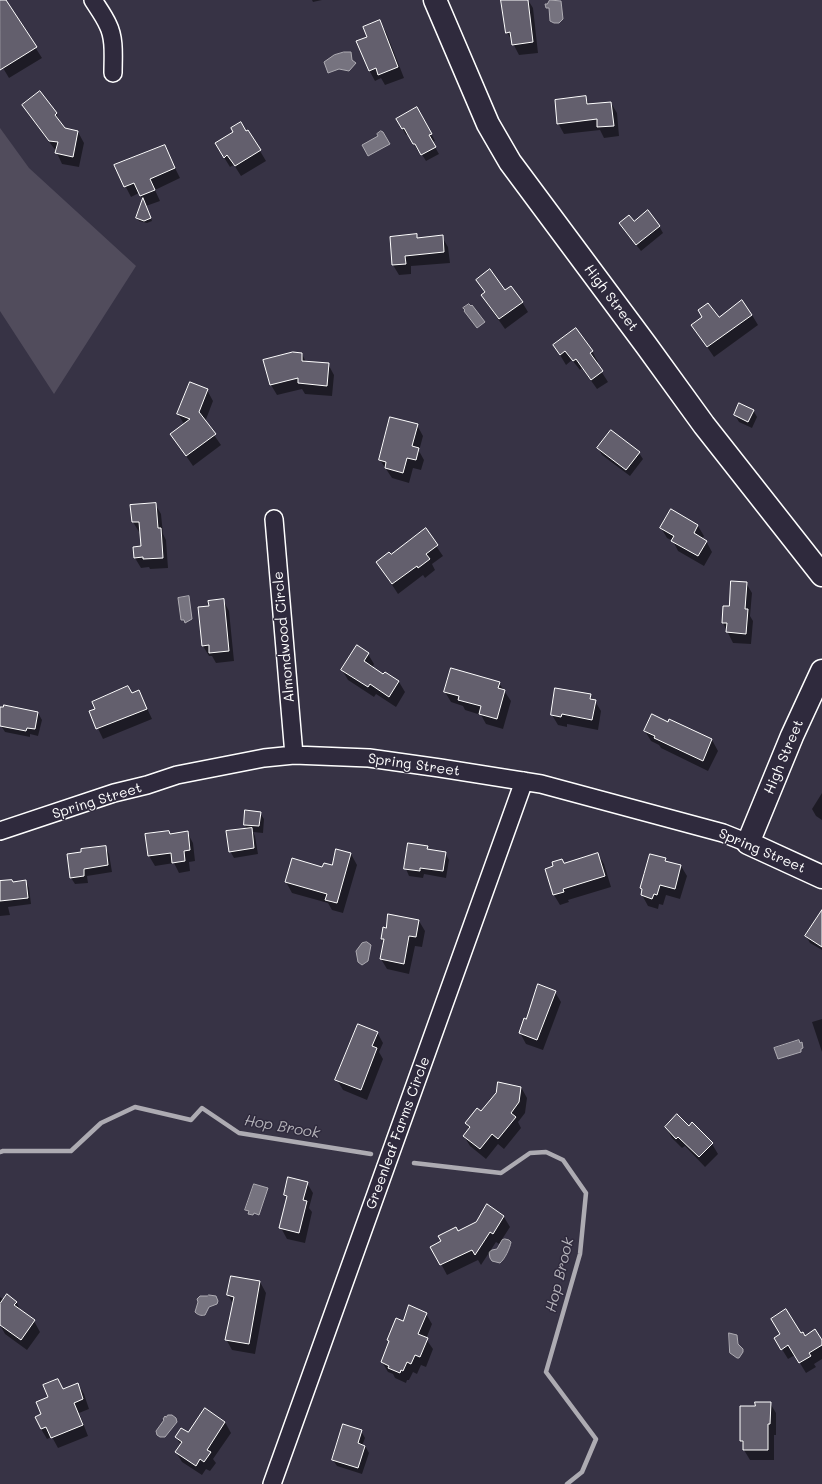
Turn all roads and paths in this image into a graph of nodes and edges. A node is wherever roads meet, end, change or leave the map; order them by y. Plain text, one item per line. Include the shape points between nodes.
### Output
1 (93, 0) edge
2 (435, 0) edge
3 (113, 73) dead end
4 (274, 519) dead end
5 (822, 575) edge
6 (822, 671) edge
7 (294, 755) junction
8 (524, 781) junction
9 (0, 831) edge
10 (748, 842) junction
11 (822, 877) edge
12 (272, 1484) edge

1 - 3 street via 111,33
2 - 5 street, High Street via 488,124 510,162 704,425
4 - 7 street, Almondwood Circle
6 - 10 street, High Street
7 - 8 street, Spring Street via 369,758
7 - 9 street, Spring Street via 264,758 177,775
8 - 10 street, Spring Street via 683,822
8 - 12 street, Greenleaf Farms Circle
10 - 11 street, Spring Street

